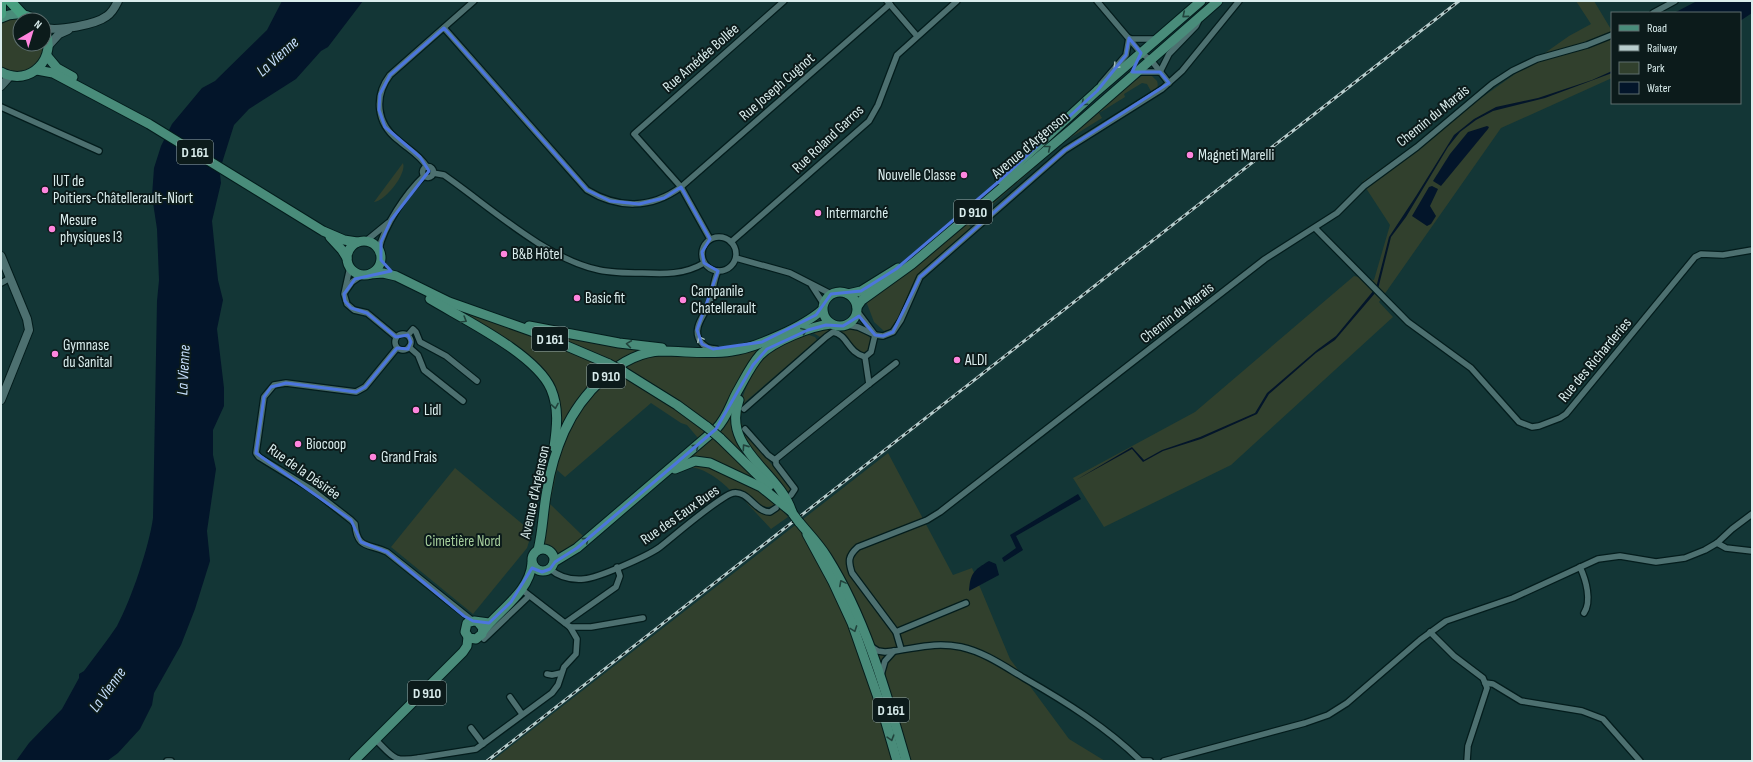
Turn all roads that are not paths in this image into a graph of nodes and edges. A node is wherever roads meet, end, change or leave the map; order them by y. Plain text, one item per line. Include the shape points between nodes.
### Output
1 (1, 1) edge
2 (10, 1) edge
3 (118, 1) edge
4 (474, 1) edge
5 (784, 1) edge
6 (957, 1) edge
7 (1097, 1) edge
8 (1201, 1) edge
9 (1218, 1) edge
10 (1239, 1) edge
11 (1675, 1) edge
12 (888, 3) edge
13 (20, 12) edge
14 (1655, 12) edge
15 (1, 14) edge
16 (12, 15) edge
17 (1, 18) edge
18 (1199, 18) junction
19 (80, 25) junction
20 (444, 28) junction
21 (52, 29) edge
22 (1611, 35) edge
23 (917, 36) junction
24 (1159, 37) junction
25 (1129, 38) junction
26 (52, 42) edge
27 (48, 52) edge
28 (1141, 53) junction
29 (47, 56) junction
30 (1151, 60) junction
31 (37, 70) junction
32 (1, 72) edge
33 (1138, 72) junction
34 (1160, 72) junction
35 (10, 76) junction
36 (1129, 80) junction
37 (1169, 83) junction
38 (1, 86) edge
39 (1097, 91) junction
40 (1, 107) edge
41 (119, 107) junction
42 (99, 151) dead end
43 (427, 167) junction
44 (433, 173) junction
45 (424, 176) junction
46 (681, 187) junction
47 (391, 220) junction
48 (1315, 228) junction
49 (323, 231) junction
50 (710, 239) junction
51 (361, 242) junction
52 (731, 242) junction
53 (379, 249) junction
54 (1752, 250) edge
55 (1, 256) edge
56 (736, 258) junction
57 (381, 260) junction
58 (348, 262) junction
59 (704, 263) junction
60 (718, 272) junction
61 (366, 274) junction
62 (396, 276) junction
63 (10, 278) junction
64 (1, 283) edge
65 (811, 285) junction
66 (421, 290) junction
67 (344, 294) junction
68 (831, 294) junction
69 (848, 294) junction
70 (823, 307) junction
71 (857, 309) junction
72 (489, 317) junction
73 (831, 324) junction
74 (847, 325) junction
75 (408, 335) junction
76 (876, 335) junction
77 (396, 337) junction
78 (762, 342) junction
79 (409, 347) junction
80 (397, 348) junction
81 (710, 353) junction
82 (865, 358) junction
83 (896, 363) dead end
84 (477, 381) dead end
85 (744, 381) junction
86 (869, 384) junction
87 (1, 400) edge
88 (462, 401) dead end
89 (744, 409) dead end
90 (745, 429) dead end
91 (775, 460) junction
92 (551, 470) junction
93 (656, 481) junction
94 (791, 495) dead end
95 (776, 508) dead end
96 (792, 513) junction
97 (1752, 514) edge
98 (806, 530) junction
99 (1717, 543) junction
100 (538, 550) junction
101 (1752, 551) edge
102 (532, 563) junction
103 (617, 567) junction
104 (1580, 567) junction
105 (549, 568) junction
106 (522, 587) junction
107 (529, 596) junction
108 (966, 603) dead end
109 (1584, 613) dead end
110 (643, 618) dead end
111 (472, 623) junction
112 (489, 623) junction
113 (567, 625) junction
114 (896, 632) junction
115 (1430, 632) junction
116 (477, 636) junction
117 (868, 645) junction
118 (901, 649) junction
119 (894, 651) junction
120 (561, 673) junction
121 (547, 674) dead end
122 (880, 680) junction
123 (1485, 683) junction
124 (510, 697) dead end
125 (522, 714) junction
126 (471, 728) dead end
127 (376, 742) junction
128 (483, 744) junction
129 (421, 759) edge
130 (166, 761) edge
131 (172, 761) edge
132 (354, 761) edge
133 (360, 761) edge
134 (897, 761) edge
135 (906, 761) edge
136 (1141, 761) edge
137 (1150, 761) edge
138 (1164, 761) edge
139 (1467, 761) edge
140 (1640, 761) edge

1 - 15 highway
2 - 13 highway
3 - 19 street via 113,11 105,18
4 - 20 street
5 - 46 street, Rue Amédée Bollée via 634,134
6 - 23 street, Rue Roland Garros
7 - 25 street
8 -> 24 main road, Avenue d'Argenson / D 910
9 - 18 main road, Avenue d'Argenson / D 910
10 - 37 street via 1182,71
11 - 14 street
12 - 23 street
12 - 46 street, Rue Joseph Cugnot
16 - 17 main road
18 - 30 main road, Avenue d'Argenson / D 910
18 - 34 street via 1196,26 1169,54
19 - 21 street
19 - 26 street via 59,34
20 - 43 street via 390,75 382,87 379,102 379,110 389,133 420,157
20 - 46 street, Rue Joseph Cugnot via 587,190 610,201 639,204 664,198
22 - 48 street, Chemin du Marais via 1537,59 1492,84
23 - 52 street, Rue Roland Garros via 895,58 878,105 868,121
24 - 25 street
24 - 28 main road, Avenue d'Argenson / D 910
24 - 30 main road
25 - 28 street
25 -> 39 street via 1126,55 1104,79
27 - 29 main road
28 - 30 street
28 - 36 main road
28 - 39 main road, Avenue d'Argenson / D 910
29 - 31 main road
29 - 41 main road, D 161 via 57,68
30 - 33 main road, Avenue d'Argenson / D 910
30 - 34 street
31 - 35 main road via 24,76
31 - 41 main road, D 161 via 53,73
32 - 35 main road
33 - 34 street
33 - 36 main road, Avenue d'Argenson / D 910
34 - 37 street
35 - 38 street
71 -> 36 main road, Avenue d'Argenson / D 910 via 862,300 912,264
37 - 76 street via 1156,94 1060,154 920,276 897,327 889,335
39 -> 69 main road, Avenue d'Argenson / D 910 via 915,254 876,283
40 - 42 street
41 - 49 main road, D 161
43 - 44 street via 432,169
43 - 45 street via 422,170
44 - 45 street via 428,178
44 - 59 street via 444,175 544,247 582,265 609,271 659,274 680,272
45 - 47 street
46 - 50 street
47 - 51 street
47 - 53 street
48 - 54 street, Rue des Richarderies via 1399,314 1472,368 1515,418 1532,427 1566,414 1695,257 1701,254 1723,255
48 - 114 street, Chemin du Marais via 1265,259 940,512 927,520 858,547 848,562 852,573
49 - 51 main road, D 161 via 344,240
49 - 58 main road, D 161 via 336,243
50 - 52 street via 721,237
50 - 59 street via 702,252
51 - 53 main road via 374,244
51 - 58 main road via 350,249
52 - 56 street
53 - 57 main road
55 - 63 street
56 - 60 street via 731,266
56 - 65 street via 783,270
57 - 61 main road via 377,270
57 - 62 main road, D 161
58 - 61 main road via 354,271
58 - 67 street
59 - 60 street
78 -> 60 street via 713,349 706,347 700,340 697,334 698,327 709,304
61 - 62 main road, D 161 via 383,273
61 - 67 street via 352,282
62 - 66 main road, D 161
63 - 64 street
63 - 87 street via 27,320 28,330
65 - 68 street
65 - 70 street
66 - 72 main road, D 161
66 -> 92 main road via 426,296 520,355 535,366 546,380 556,410 557,428
67 - 77 street via 351,308 367,313
68 - 69 main road
68 - 70 main road
69 - 71 main road
70 - 73 main road via 826,321
70 - 78 main road, Avenue d'Argenson / D 910 via 811,319
71 - 74 main road via 852,321
71 - 76 street
81 -> 72 main road via 620,343
72 - 96 main road, D 161, bridge via 540,334 609,364 677,405 720,438 764,480
73 - 74 main road via 839,327
85 -> 73 main road, D 910 via 756,360 767,349 808,330
74 - 76 street
75 - 77 street
75 - 79 street via 411,340
75 - 84 street via 413,329 420,342 450,359
76 - 82 street via 871,352
77 - 80 street via 394,343
78 - 81 main road, Avenue d'Argenson / D 910 via 739,350
79 - 80 street via 404,350
79 - 88 street via 418,355 424,370
80 - 111 street, Rue de la Désirée via 365,386 356,392 286,383 271,387 264,397 256,453 351,520 361,542 387,552
81 - 92 main road, Avenue d'Argenson / D 910 via 654,352 632,360 609,374 593,387 577,406 563,434
82 - 86 street
82 - 89 street via 854,353 842,337 833,332
83 - 86 street
93 -> 85 main road, D 910 via 719,426
96 -> 85 main road via 788,501 737,434 736,410
86 - 91 street
90 - 91 street
91 - 94 street via 795,489
92 - 100 main road, Avenue d'Argenson / D 910
93 - 96 main road via 684,464 705,462 761,487
105 -> 93 main road, D 910 via 577,548
95 - 103 street, Rue des Eaux Bues via 770,512 764,511 742,494 733,493 658,548
96 - 98 main road, D 161, bridge
97 - 99 street
117 -> 98 main road, D 161 via 838,575 817,542
98 -> 134 main road, D 161 via 809,541 833,582 852,623
99 - 101 street via 1726,548
99 - 104 street via 1685,558 1665,562 1620,556 1598,559
100 - 102 main road via 532,556
100 - 105 main road via 550,551 554,556
102 - 105 main road via 537,570
102 - 106 main road, D 910
103 - 105 street, Rue des Eaux Bues via 583,579 560,576
103 - 113 street via 620,576 616,588
104 - 109 street via 1588,595
104 - 115 street via 1513,598 1459,616
105 - 106 main road, D 910
106 - 107 street
106 - 112 main road, D 910 via 506,609
107 - 113 street
107 - 116 street
108 - 114 street
110 - 113 street via 591,627
111 - 112 main road
111 - 116 main road via 482,625
111 - 116 main road via 465,632
112 - 116 main road, D 910
113 - 120 street via 577,639 578,646 576,654
114 - 118 street, Chemin du Marais
115 - 123 street via 1454,656 1483,678
115 - 138 street via 1347,703 1328,715 1305,724
116 - 127 main road, D 910
117 - 119 street via 880,652
117 - 122 main road, D 161
118 - 119 street
118 - 136 street via 933,644 962,647 992,659 1103,727
119 - 122 street via 885,661
120 - 121 street
120 - 125 street via 554,690
122 - 135 main road, D 161
123 - 139 street via 1487,688 1468,746
123 - 140 street via 1493,684 1521,701 1582,711 1597,716
124 - 125 street
125 - 128 street
126 - 128 street
127 - 129 street via 396,759
127 - 132 main road, D 910
127 - 133 main road, D 910
128 - 129 street via 473,750
130 - 131 street
136 - 137 street

